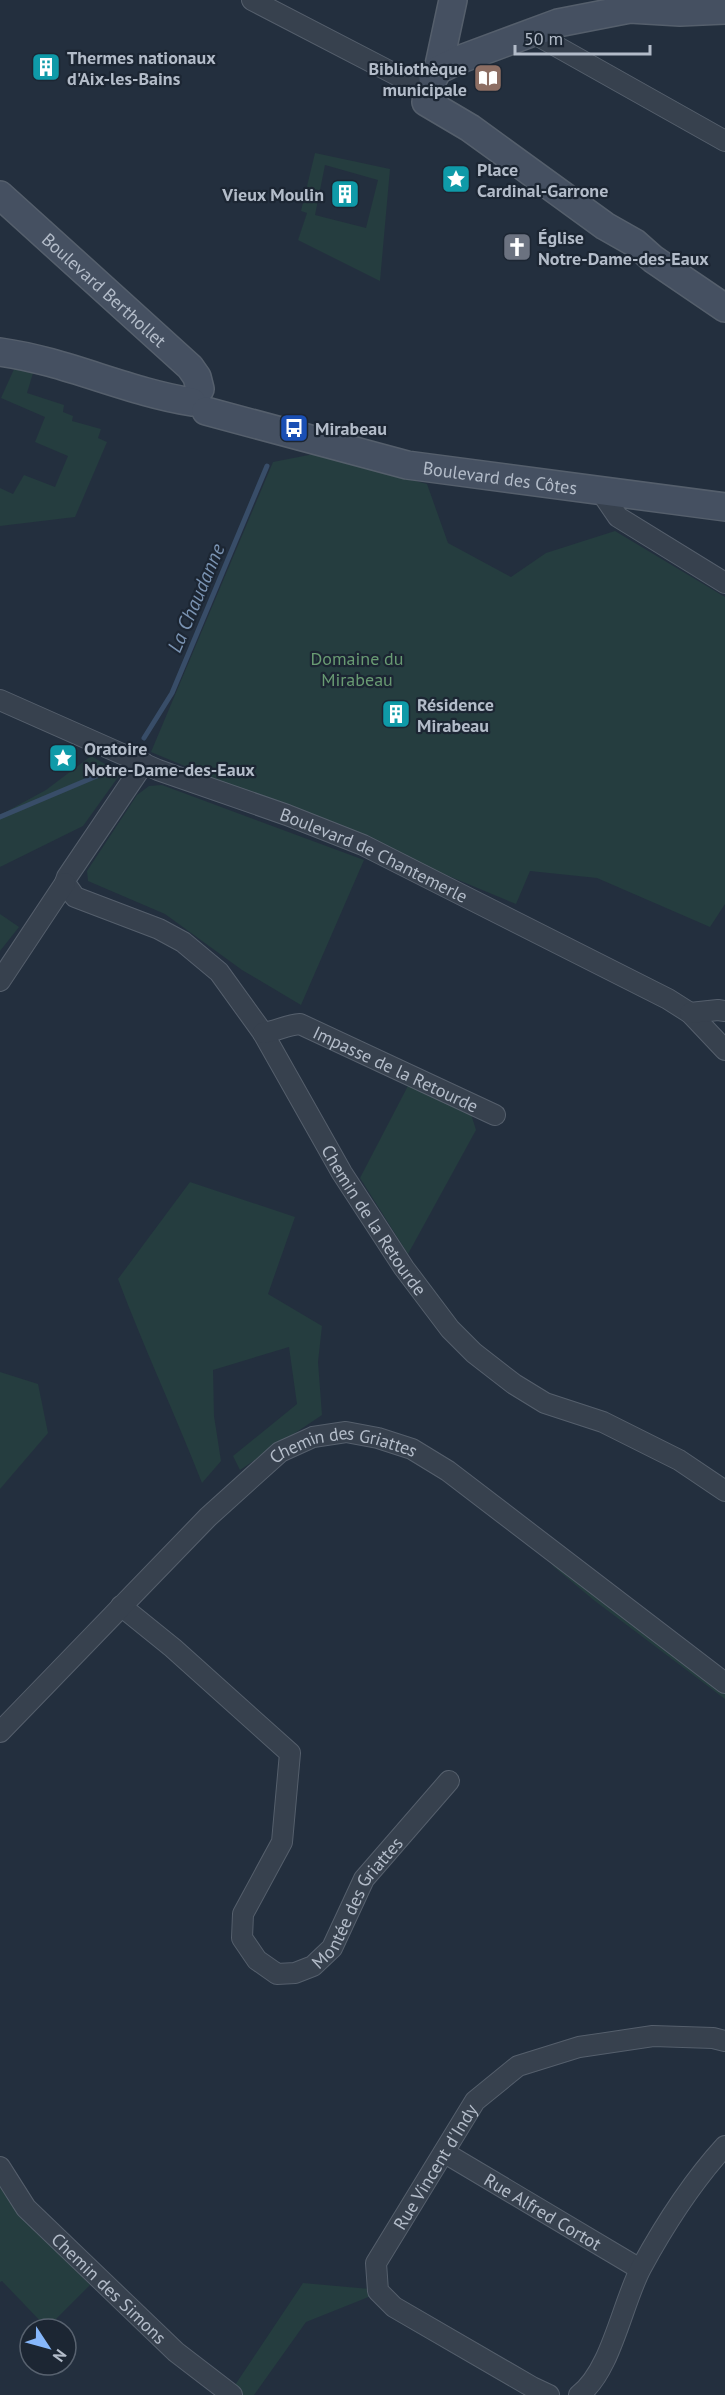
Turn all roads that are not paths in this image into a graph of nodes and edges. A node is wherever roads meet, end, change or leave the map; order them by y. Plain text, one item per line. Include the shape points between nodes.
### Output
1 (252, 0) edge
2 (453, 0) edge
3 (725, 10) edge
4 (531, 32) junction
5 (432, 89) junction
6 (725, 141) edge
7 (0, 195) edge
8 (725, 308) edge
9 (0, 352) edge
10 (203, 400) junction
11 (602, 492) junction
12 (725, 507) edge
13 (725, 583) edge
14 (0, 700) edge
15 (144, 764) junction
16 (75, 888) junction
17 (0, 981) edge
18 (725, 1011) edge
19 (690, 1013) junction
20 (271, 1036) junction
21 (725, 1050) edge
22 (495, 1115) dead end
23 (725, 1491) edge
24 (121, 1606) junction
25 (725, 1683) edge
26 (0, 1732) edge
27 (449, 1781) dead end
28 (725, 2041) edge
29 (725, 2146) edge
30 (445, 2153) junction
31 (0, 2167) edge
32 (640, 2270) junction
33 (232, 2395) edge
34 (549, 2395) edge
35 (579, 2395) edge

1 - 5 street
2 - 5 main road
3 - 4 main road via 630,9
4 - 5 main road via 461,58
4 - 6 street
5 - 8 main road via 470,128
7 - 10 main road, Boulevard Berthollet via 190,368 197,376
9 - 10 main road, Boulevard des Côtes via 46,361 169,398
10 - 11 main road, Boulevard des Côtes via 277,429 407,465
11 - 12 main road, Boulevard des Côtes
11 - 13 street via 618,517
14 - 15 street, Boulevard de Chantemerle
15 - 16 street
15 - 19 street, Boulevard de Chantemerle via 363,846
16 - 17 street
16 - 20 street, Chemin de la Retourde via 183,942 219,972
18 - 19 street
19 - 21 street, Boulevard de Chantemerle
20 - 22 street, Impasse de la Retourde via 288,1025 300,1024
20 - 23 street, Chemin de la Retourde via 342,1173 404,1268 450,1329 513,1384 545,1403 603,1422 679,1460
24 - 25 street, Chemin des Griattes via 208,1516 279,1452 313,1437 346,1432 412,1449 448,1471
24 - 26 street, Chemin des Griattes
24 - 27 street, Montée des Griattes via 290,1753 282,1842 243,1914 242,1938 257,1960 277,1974 313,1966 332,1948 364,1879
28 - 30 street, Rue Vincent d'Indy via 653,2036 579,2047 518,2066 475,2101
29 - 32 street via 677,2206
30 - 32 street, Rue Alfred Cortot
30 - 34 street, Rue Vincent d'Indy via 376,2263 378,2291 394,2307
31 - 33 street, Chemin des Simons via 26,2208 176,2352
32 - 35 street via 602,2365

